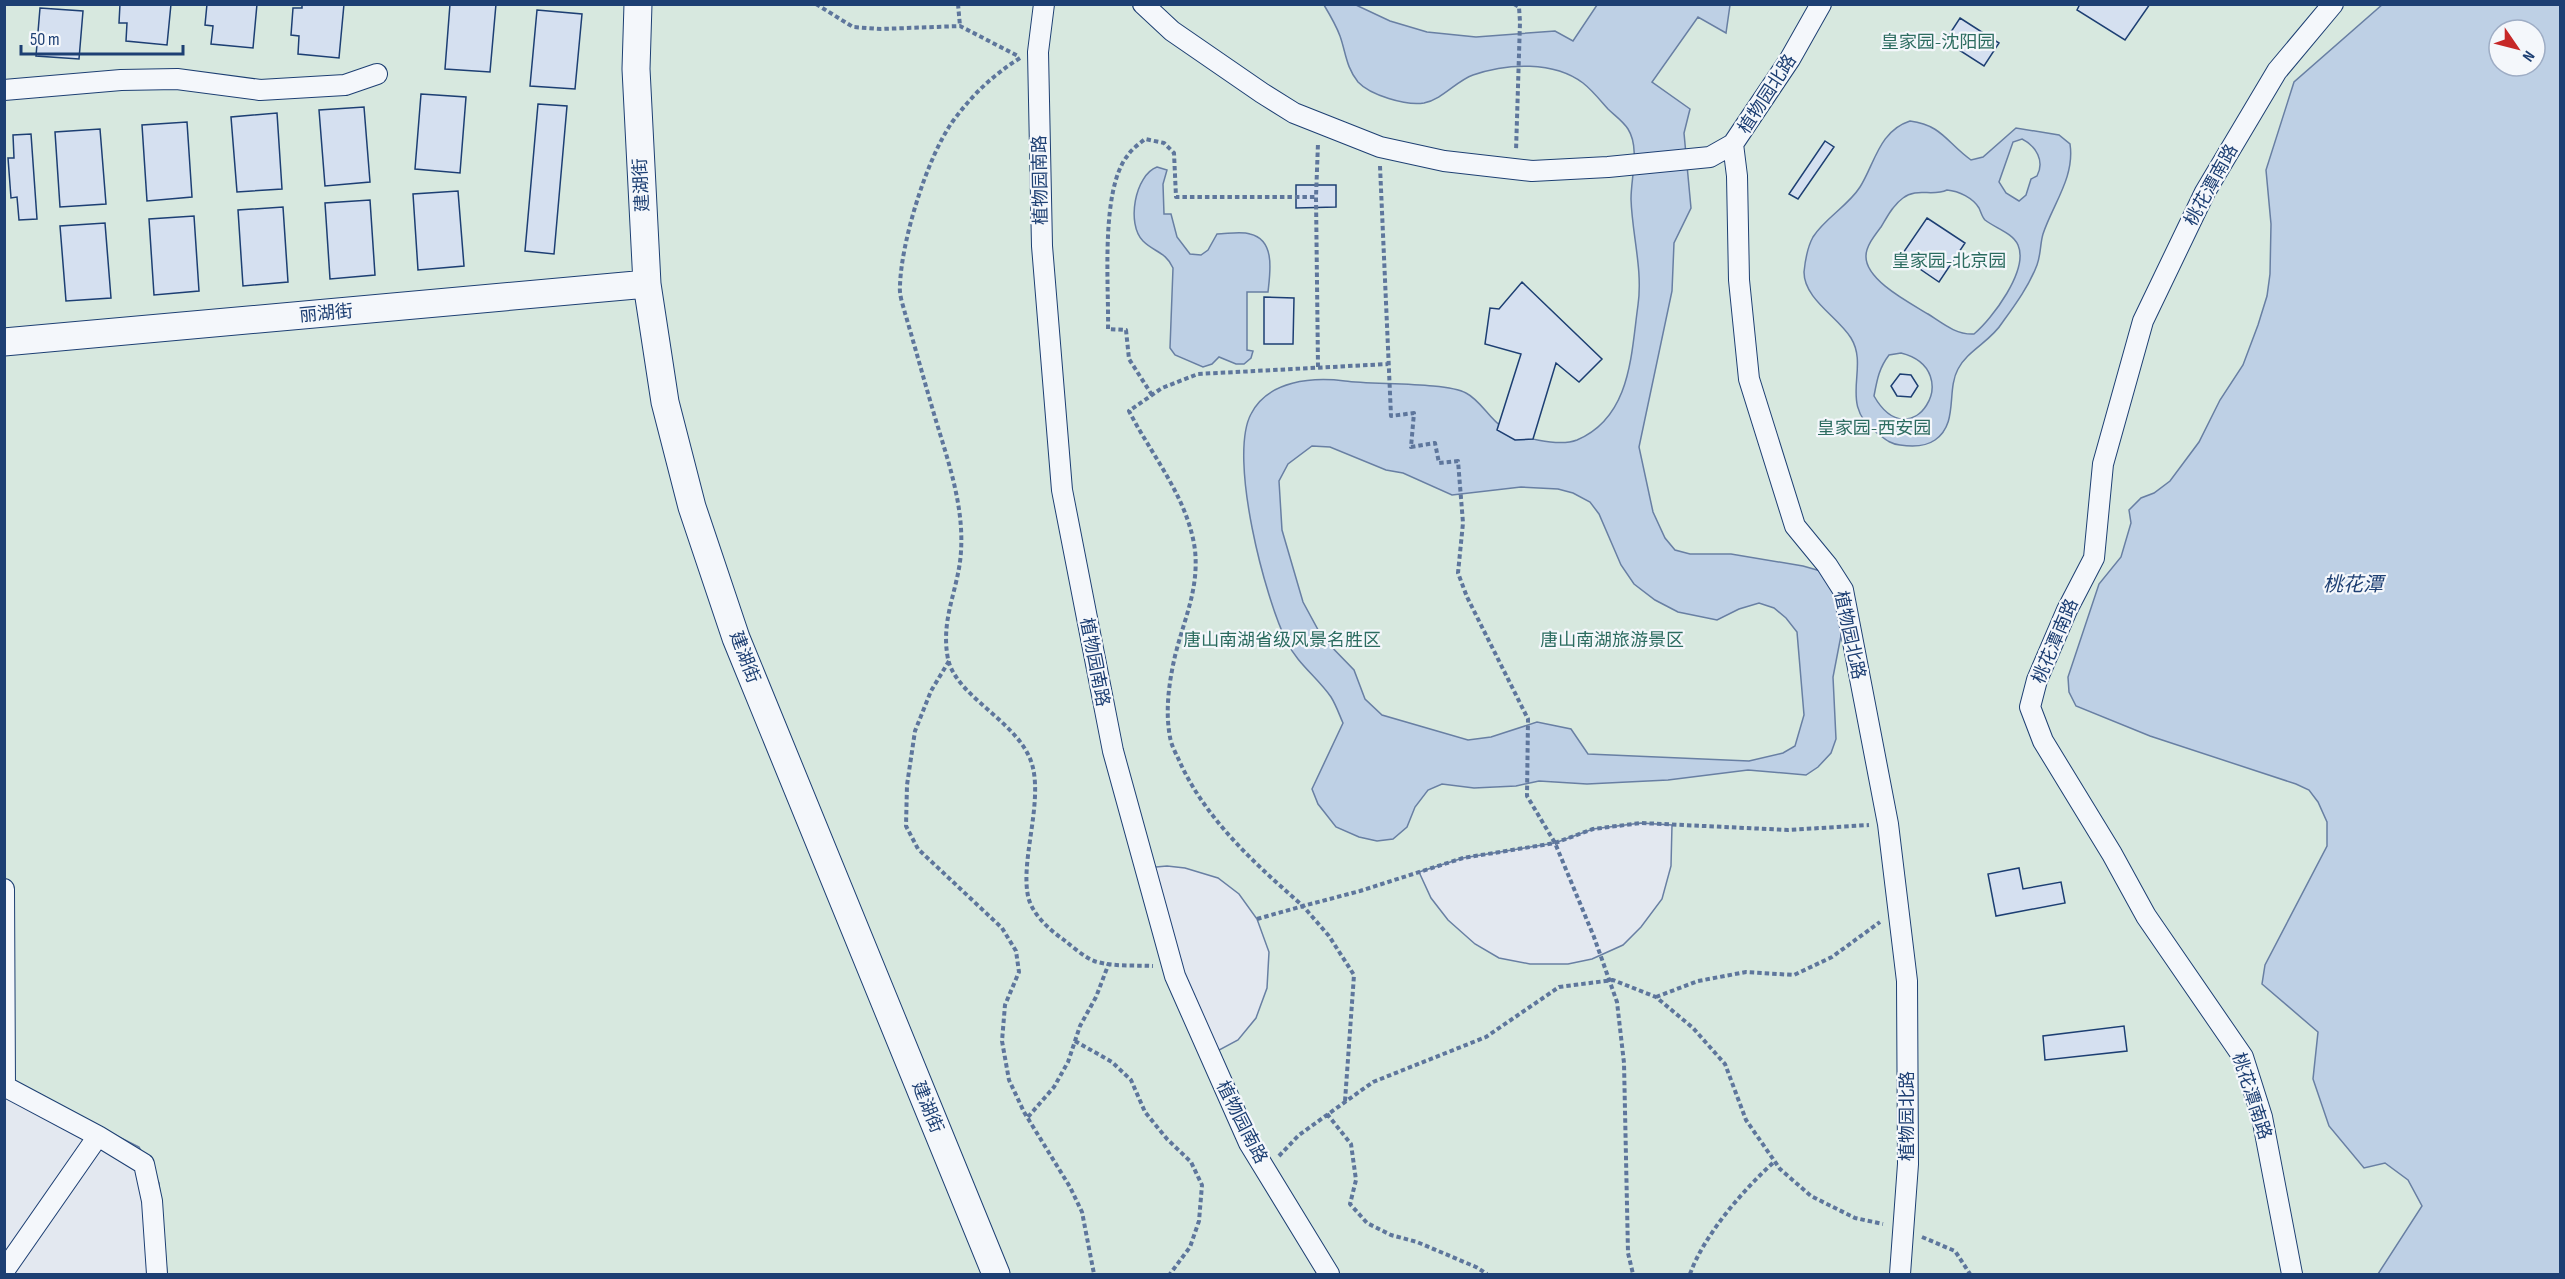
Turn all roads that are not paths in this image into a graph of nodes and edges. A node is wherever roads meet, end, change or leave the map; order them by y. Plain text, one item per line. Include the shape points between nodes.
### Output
1 (638, 4) edge
2 (1044, 4) edge
3 (1143, 4) edge
4 (1821, 4) edge
5 (2333, 4) edge
6 (377, 74) dead end
7 (4, 90) edge
8 (1733, 144) junction
9 (646, 284) junction
10 (4, 342) edge
11 (4, 889) edge
12 (5, 1086) edge
13 (98, 1136) junction
14 (4, 1271) edge
15 (157, 1275) edge
16 (996, 1275) edge
17 (1329, 1275) edge
18 (1900, 1275) edge
19 (2292, 1275) edge

1 - 9 street, 建湖街 via 636,69
2 - 17 street, 植物园南路 via 1030,55 1062,490 1113,751 1172,967 1249,1143
3 - 8 street via 1215,63 1294,113 1380,147 1444,161 1515,170 1608,167 1710,157
4 - 8 street, 植物园北路 via 1790,59
5 - 19 street, 桃花潭南路 via 2272,79 2205,192 2143,321 2103,464 2094,558 2062,620 2030,707 2043,741 2146,916 2243,1057 2262,1116
6 - 7 street via 345,85 260,90 177,79
8 - 18 street, 植物园北路 via 1739,280 1749,379 1795,526 1843,590 1888,824 1907,981 1908,1164
9 - 10 street, 丽湖街
9 - 16 street, 建湖街 via 665,402 693,507 736,638
11 - 12 street
12 - 13 street
13 - 14 street
13 - 15 street via 144,1164 152,1201

